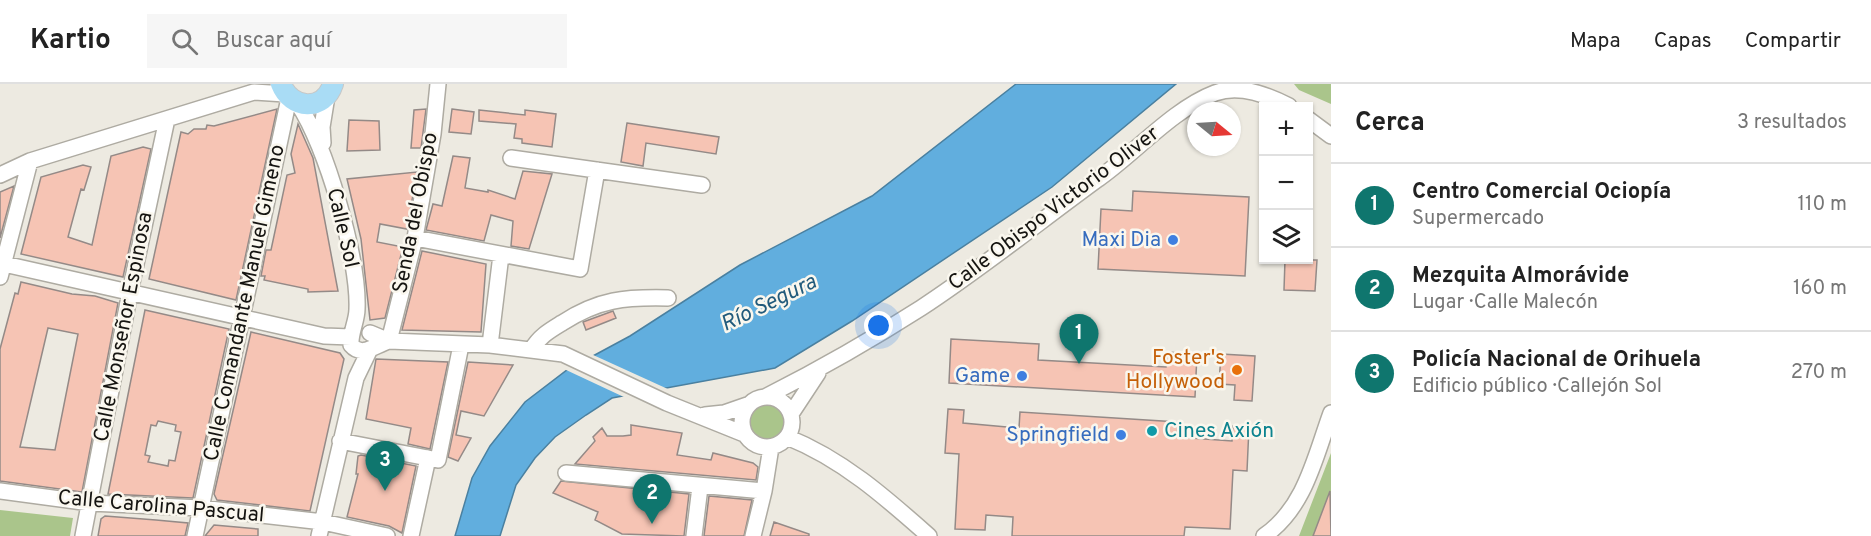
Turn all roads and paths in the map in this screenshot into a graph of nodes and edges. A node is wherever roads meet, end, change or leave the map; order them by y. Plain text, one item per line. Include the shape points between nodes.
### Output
1 (438, 84) edge
2 (259, 88) edge
3 (330, 90) edge
4 (288, 95) edge
5 (1282, 102) edge
6 (167, 119) junction
7 (1313, 123) edge
8 (1331, 136) edge
9 (323, 149) junction
10 (511, 158) dead end
11 (30, 161) junction
12 (597, 170) junction
13 (0, 175) edge
14 (702, 185) dead end
15 (415, 238) junction
16 (501, 255) junction
17 (1, 268) edge
18 (130, 292) junction
19 (668, 298) dead end
20 (241, 316) junction
21 (362, 339) junction
22 (389, 340) junction
23 (461, 345) junction
24 (490, 345) junction
25 (532, 350) junction
26 (827, 366) junction
27 (767, 396) junction
28 (747, 405) junction
29 (1331, 413) edge
30 (791, 414) junction
31 (696, 416) junction
32 (744, 434) junction
33 (787, 437) junction
34 (340, 441) junction
35 (771, 447) junction
36 (428, 458) junction
37 (566, 473) dead end
38 (700, 487) junction
39 (0, 491) edge
40 (764, 491) junction
41 (90, 503) junction
42 (201, 508) junction
43 (321, 529) edge
44 (83, 536) edge
45 (195, 536) edge
46 (387, 536) edge
47 (411, 536) edge
48 (694, 536) edge
49 (753, 536) edge
50 (929, 536) edge
51 (1264, 536) edge

1 - 15 street, Senda del Obispo
2 - 4 street
2 - 6 street
3 - 4 main road via 314,104
3 - 9 street via 322,127
4 - 9 street
4 - 20 street, Calle Comandante Manuel Gimeno
5 - 26 street, Calle Obispo Victorio Oliver via 1240,90 1216,93 1180,114 970,274
6 - 11 street
6 - 18 street, Calle Monseñor Espinosa
7 - 8 street
9 - 21 street, Calle Sol via 352,257
10 - 12 street
11 - 13 street
11 - 17 street
12 - 14 street
12 - 16 street via 580,269
15 - 16 street
15 - 22 street, Senda del Obispo
16 - 24 street
17 - 18 street
18 - 20 street
18 - 41 street, Calle Monseñor Espinosa
19 - 25 street via 608,300 585,308 540,336
20 - 21 street via 324,336
20 - 42 street, Calle Comandante Manuel Gimeno
21 - 22 street
21 - 34 street
22 - 23 street
23 - 24 street
23 - 36 street via 438,460
24 - 25 street
25 - 31 street via 563,354
26 - 27 street, Calle Obispo Victorio Oliver
26 - 30 street, Calle Obispo Victorio Oliver via 816,375
27 - 28 street
27 - 30 street via 782,401
28 - 31 street
28 - 32 street via 741,419
29 - 51 street via 1302,493 1283,520
30 - 33 street
31 - 32 street
32 - 35 street via 755,445
33 - 35 street
33 - 50 street via 822,453 866,482
34 - 36 street
34 - 43 street
35 - 40 street
36 - 47 street
37 - 38 street
38 - 40 street
38 - 48 street
39 - 41 street, Calle Carolina Pascual
40 - 49 street
41 - 42 street, Calle Carolina Pascual
41 - 44 street, Calle Monseñor Espinosa
42 - 43 street, Calle Carolina Pascual
42 - 45 street, Calle Comandante Manuel Gimeno
43 - 46 street, Calle Carolina Pascual

